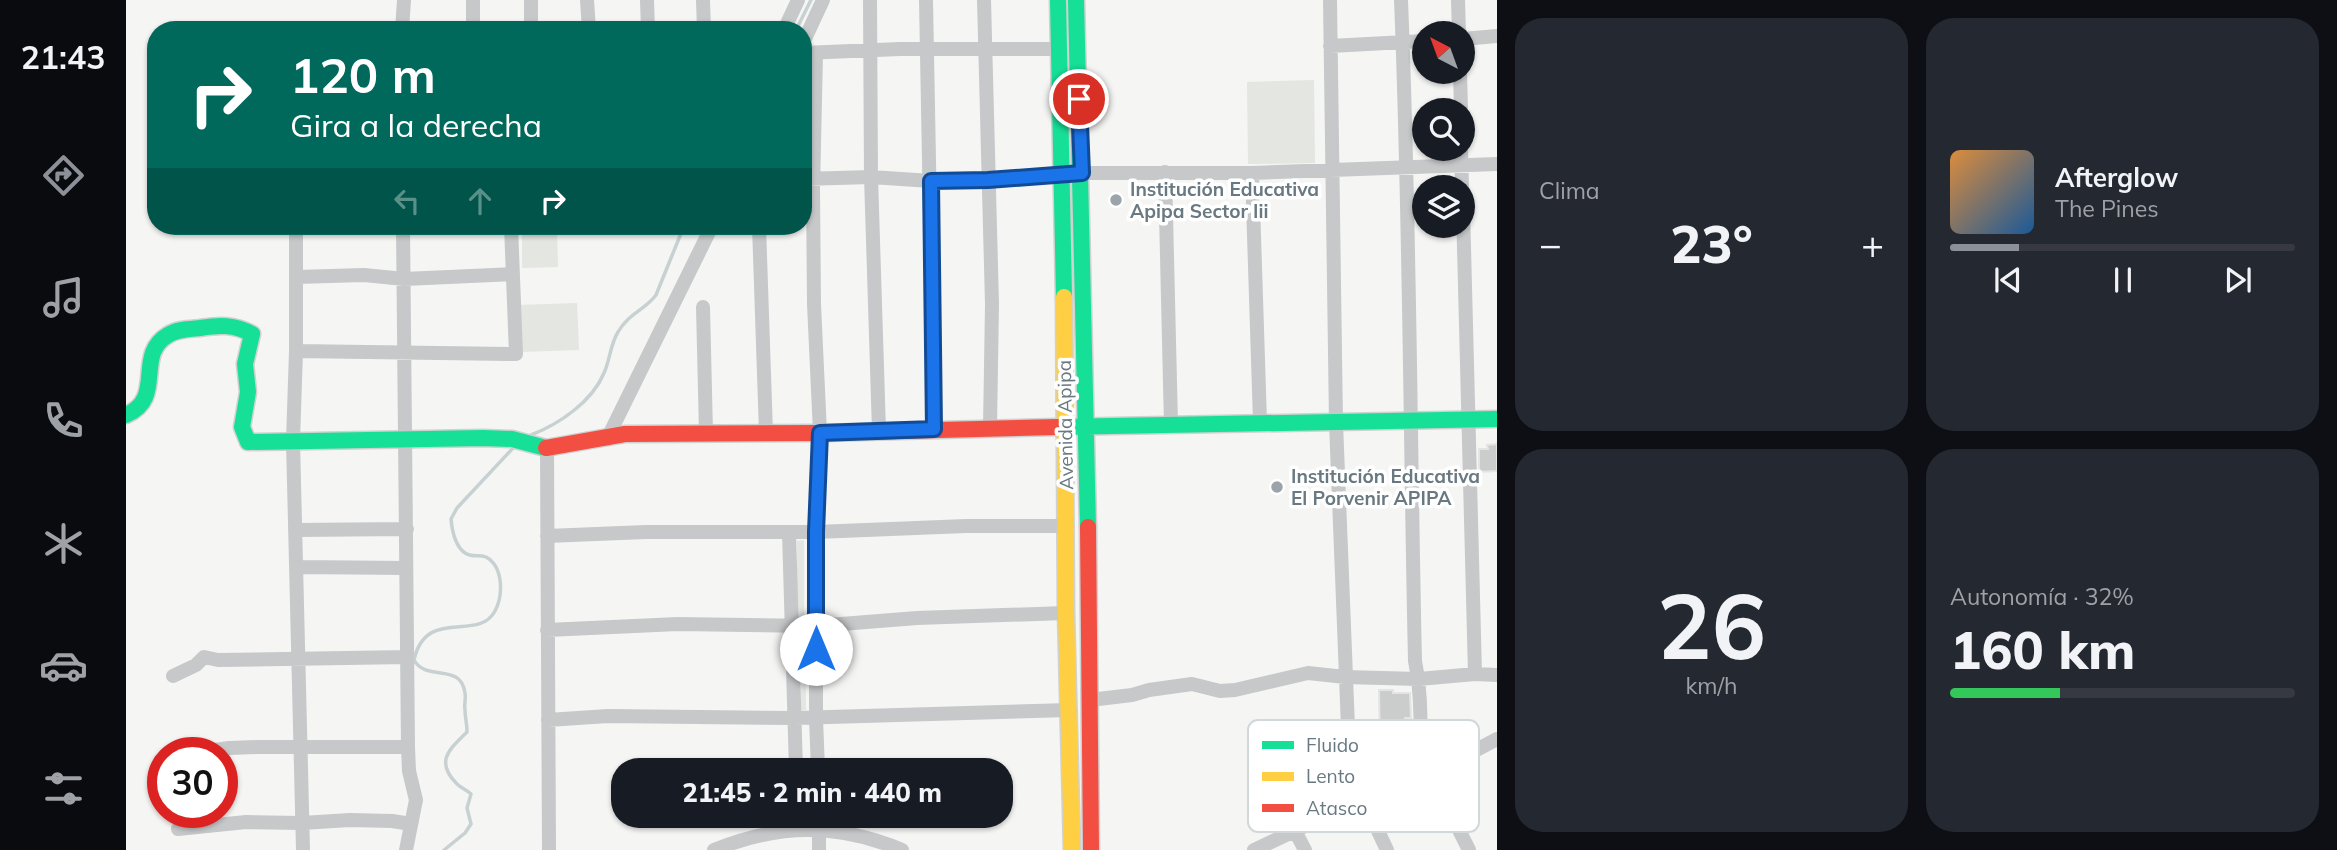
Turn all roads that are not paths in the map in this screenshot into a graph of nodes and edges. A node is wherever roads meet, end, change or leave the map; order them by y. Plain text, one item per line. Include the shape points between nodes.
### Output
1 (404, 0) edge
2 (473, 0) edge
3 (531, 0) edge
4 (587, 0) edge
5 (647, 0) edge
6 (703, 0) edge
7 (798, 0) edge
8 (823, 0) edge
9 (870, 0) edge
10 (926, 0) edge
11 (984, 0) edge
12 (1058, 0) edge
13 (1076, 0) edge
14 (1330, 0) edge
15 (1401, 0) edge
16 (1458, 0) edge
17 (403, 21) edge
18 (473, 21) edge
19 (531, 21) edge
20 (588, 21) edge
21 (648, 21) edge
22 (704, 21) edge
23 (788, 21) edge
24 (1459, 21) edge
25 (812, 24) edge
26 (1497, 36) edge
27 (1475, 38) edge
28 (1403, 42) junction
29 (1412, 42) edge
30 (1331, 46) junction
31 (1059, 49) junction
32 (928, 50) junction
33 (985, 50) junction
34 (870, 52) junction
35 (812, 53) edge
36 (1475, 159) edge
37 (1440, 161) edge
38 (1497, 163) edge
39 (1408, 168) junction
40 (1333, 170) junction
41 (1165, 172) junction
42 (1082, 173) junction
43 (1252, 173) junction
44 (1062, 175) junction
45 (871, 177) junction
46 (812, 179) edge
47 (988, 180) junction
48 (931, 181) junction
49 (296, 235) edge
50 (403, 235) edge
51 (511, 235) edge
52 (708, 235) edge
53 (760, 235) edge
54 (811, 235) edge
55 (1464, 238) edge
56 (513, 274) junction
57 (297, 277) junction
58 (404, 279) junction
59 (703, 307) dead end
60 (296, 351) junction
61 (404, 353) junction
62 (126, 415) edge
63 (1497, 419) edge
64 (1469, 420) junction
65 (1410, 421) junction
66 (1260, 422) junction
67 (1336, 423) junction
68 (1171, 425) junction
69 (1065, 426) junction
70 (1086, 426) junction
71 (990, 428) junction
72 (934, 429) junction
73 (880, 431) junction
74 (706, 433) junction
75 (766, 433) junction
76 (820, 433) junction
77 (607, 439) junction
78 (404, 440) junction
79 (293, 442) junction
80 (547, 448) junction
81 (1066, 526) junction
82 (407, 529) junction
83 (295, 530) junction
84 (789, 532) junction
85 (816, 532) junction
86 (547, 536) junction
87 (297, 567) junction
88 (406, 568) junction
89 (1066, 613) junction
90 (791, 626) junction
91 (816, 626) junction
92 (547, 630) junction
93 (407, 657) junction
94 (299, 658) junction
95 (1475, 674) junction
96 (1497, 675) edge
97 (173, 676) dead end
98 (1345, 677) junction
99 (1419, 679) junction
100 (1090, 700) junction
101 (1070, 710) junction
102 (795, 718) junction
103 (816, 718) junction
104 (548, 720) junction
105 (1349, 720) edge
106 (1419, 720) edge
107 (1497, 739) edge
108 (408, 747) junction
109 (238, 748) edge
110 (300, 748) junction
111 (1479, 749) edge
112 (796, 758) edge
113 (818, 758) edge
114 (303, 823) junction
115 (411, 824) junction
116 (786, 828) edge
117 (819, 828) edge
118 (838, 828) edge
119 (178, 830) dead end
120 (1293, 832) edge
121 (1296, 832) edge
122 (1376, 832) edge
123 (1460, 832) edge
124 (303, 850) edge
125 (406, 850) edge
126 (550, 850) edge
127 (713, 850) edge
128 (819, 850) edge
129 (902, 850) edge
130 (1072, 850) edge
131 (1091, 850) edge
132 (1255, 850) edge
133 (1305, 850) edge
134 (1387, 850) edge
135 (1469, 850) edge

1 - 17 street
2 - 18 street
3 - 19 street
4 - 20 street
5 - 21 street
6 - 22 street
7 - 23 street
8 - 25 street
9 - 34 street
10 - 32 street
11 - 33 street
12 - 31 street, Avenida Apipa
13 - 42 street, Avenida Apipa
14 - 30 street
15 - 28 street
16 - 24 street
26 - 27 street
28 - 29 street
28 - 30 street
28 - 39 street
30 - 40 street
31 - 33 street
31 - 44 street, Avenida Apipa
32 - 33 street
32 - 34 street
32 - 48 street
33 - 47 street
34 - 35 street
34 - 45 street
36 - 38 street
37 - 39 street
39 - 40 street
39 - 65 street
40 - 43 street
40 - 67 street
41 - 42 street
41 - 43 street
41 - 68 street
42 - 44 street
42 - 70 street, Avenida Apipa
43 - 66 street
44 - 47 street
44 - 69 street, Avenida Apipa
45 - 46 street
45 - 48 street
45 - 73 street
47 - 48 street
47 - 71 street
48 - 72 street
49 - 57 street
50 - 58 street
51 - 56 street
52 - 77 street
53 - 75 street
54 - 76 street
55 - 64 street
56 - 58 street
56 - 61 street via 516,354
57 - 58 street
57 - 60 street
58 - 61 street
59 - 74 street
60 - 61 street
60 - 79 street
61 - 78 street
62 - 79 street via 139,412 145,404 149,360 160,340 169,333 230,325 252,334 245,364 244,435 248,442
63 - 64 street
64 - 65 street
64 - 95 street
65 - 67 street
65 - 99 street
66 - 67 street
66 - 68 street
67 - 98 street
68 - 70 street
69 - 70 street
69 - 71 street
69 - 81 street, Avenida Apipa
70 - 100 street, Avenida Apipa
71 - 72 street
72 - 73 street
73 - 76 street
74 - 75 street
74 - 77 street via 625,434
75 - 76 street
76 - 85 street
77 - 80 street
78 - 79 street
78 - 80 street via 512,439
78 - 82 street
79 - 83 street
80 - 86 street
81 - 85 street
81 - 89 street, Avenida Apipa
82 - 83 street
82 - 88 street
83 - 87 street
84 - 85 street
84 - 86 street
84 - 90 street
85 - 91 street
86 - 92 street
87 - 88 street
87 - 94 street
88 - 93 street
89 - 91 street
89 - 101 street, Avenida Apipa
90 - 91 street
90 - 92 street via 678,624
90 - 102 street
91 - 103 street
92 - 104 street
93 - 94 street
93 - 108 street
94 - 97 street via 204,657
94 - 110 street
95 - 96 street
95 - 99 street
98 - 99 street
98 - 100 street via 1308,673 1235,690 1192,684
98 - 105 street
99 - 106 street
100 - 131 street, Avenida Apipa
101 - 103 street
101 - 130 street, Avenida Apipa
102 - 103 street
102 - 104 street via 608,716
102 - 112 street
103 - 113 street
104 - 126 street
107 - 111 street
108 - 110 street
108 - 115 street via 416,800
109 - 110 street
110 - 114 street
114 - 115 street
114 - 119 street via 246,822
114 - 124 street
115 - 125 street
116 - 127 street
117 - 128 street
118 - 129 street
120 - 132 street
121 - 133 street
122 - 134 street
123 - 135 street

